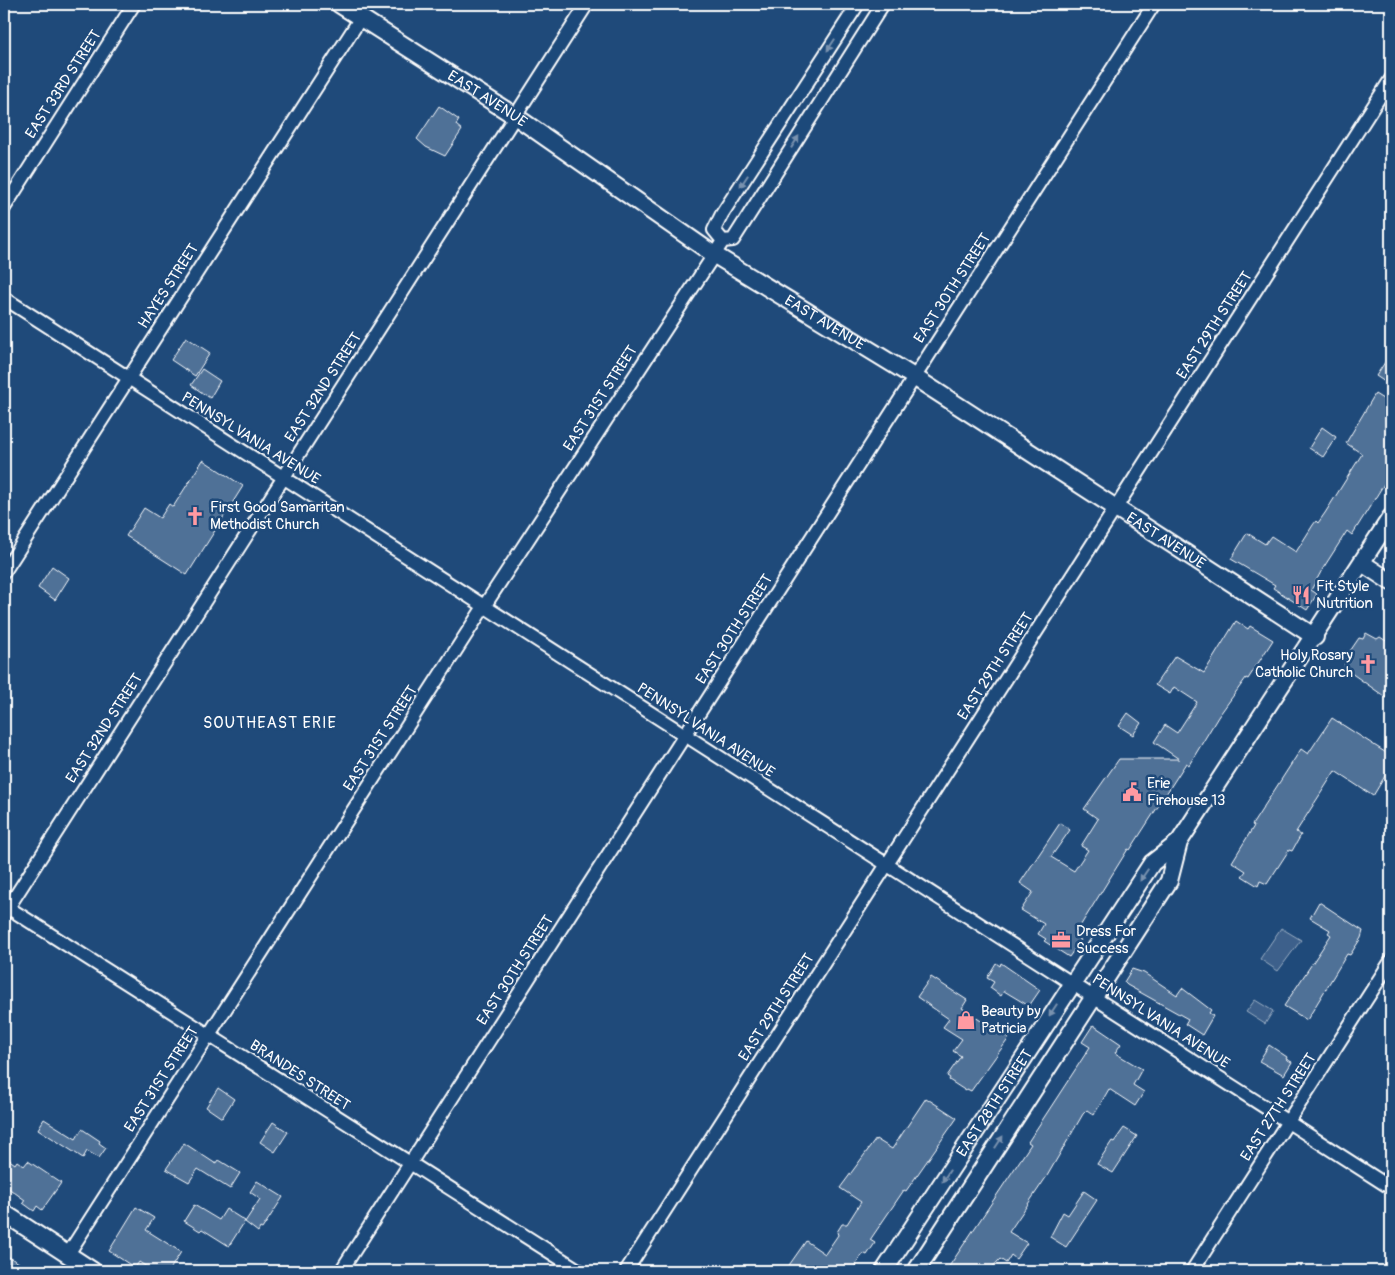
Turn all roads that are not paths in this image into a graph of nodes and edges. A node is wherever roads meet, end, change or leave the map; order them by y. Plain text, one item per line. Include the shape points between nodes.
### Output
1 (134, 4) edge
2 (338, 4) edge
3 (588, 4) edge
4 (858, 4) edge
5 (883, 4) edge
6 (1154, 4) edge
7 (360, 19) junction
8 (1391, 79) edge
9 (515, 116) junction
10 (4, 208) edge
11 (718, 248) junction
12 (4, 298) edge
13 (914, 377) junction
14 (128, 378) junction
15 (284, 478) junction
16 (1116, 508) junction
17 (1391, 517) edge
18 (1362, 563) junction
19 (4, 572) edge
20 (1391, 582) edge
21 (485, 605) junction
22 (1315, 637) junction
23 (684, 736) junction
24 (1179, 842) junction
25 (887, 865) junction
26 (5, 909) edge
27 (1391, 961) edge
28 (1072, 983) junction
29 (1094, 997) junction
30 (208, 1035) junction
31 (1288, 1122) junction
32 (410, 1164) junction
33 (1391, 1188) edge
34 (4, 1213) edge
35 (68, 1254) junction
36 (94, 1271) edge
37 (341, 1271) edge
38 (580, 1271) edge
39 (626, 1271) edge
40 (884, 1271) edge
41 (916, 1271) edge
42 (1192, 1271) edge

1 - 10 street, EAST 33RD STREET
2 - 7 street, EAST AVENUE
3 - 9 street, EAST 32ND STREET
4 -> 11 street via 722,214 714,230
11 -> 5 street, EAST 31ST STREET via 733,240
6 - 13 street, EAST 30TH STREET
7 - 9 street, EAST AVENUE
7 - 14 street, HAYES STREET
8 - 16 street, EAST 29TH STREET
9 - 11 street, EAST AVENUE
9 - 15 street, EAST 32ND STREET
11 - 13 street, EAST AVENUE
11 - 21 street, EAST 31ST STREET
12 - 14 street, PENNSYLVANIA AVENUE
13 - 16 street, EAST AVENUE
13 - 23 street, EAST 30TH STREET
14 - 15 street, PENNSYLVANIA AVENUE
14 - 19 street, HAYES STREET
15 - 21 street, PENNSYLVANIA AVENUE
15 - 26 street, EAST 32ND STREET
16 - 22 street, EAST AVENUE
16 - 25 street, EAST 29TH STREET
17 - 18 street, EAST 28TH STREET
18 - 20 street
18 - 22 street, EAST 28TH STREET
21 - 23 street, PENNSYLVANIA AVENUE
21 - 30 street, EAST 31ST STREET
22 - 24 street, EAST 28TH STREET
23 - 25 street, PENNSYLVANIA AVENUE
23 - 32 street, EAST 30TH STREET
24 -> 28 street, EAST 28TH STREET via 1152,863
24 - 29 street, EAST 28TH STREET via 1169,882
25 - 28 street, PENNSYLVANIA AVENUE
25 - 39 street, EAST 29TH STREET
26 - 30 street, BRANDES STREET
27 - 31 street, EAST 27TH STREET
28 - 29 street, PENNSYLVANIA AVENUE
28 -> 40 street, EAST 28TH STREET
29 - 31 street, PENNSYLVANIA AVENUE
41 -> 29 street, EAST 28TH STREET
30 - 32 street, BRANDES STREET
30 - 35 street, EAST 31ST STREET
31 - 33 street, PENNSYLVANIA AVENUE
31 - 42 street, EAST 27TH STREET
32 - 37 street, EAST 30TH STREET
32 - 38 street, BRANDES STREET
34 - 35 street
35 - 36 street

